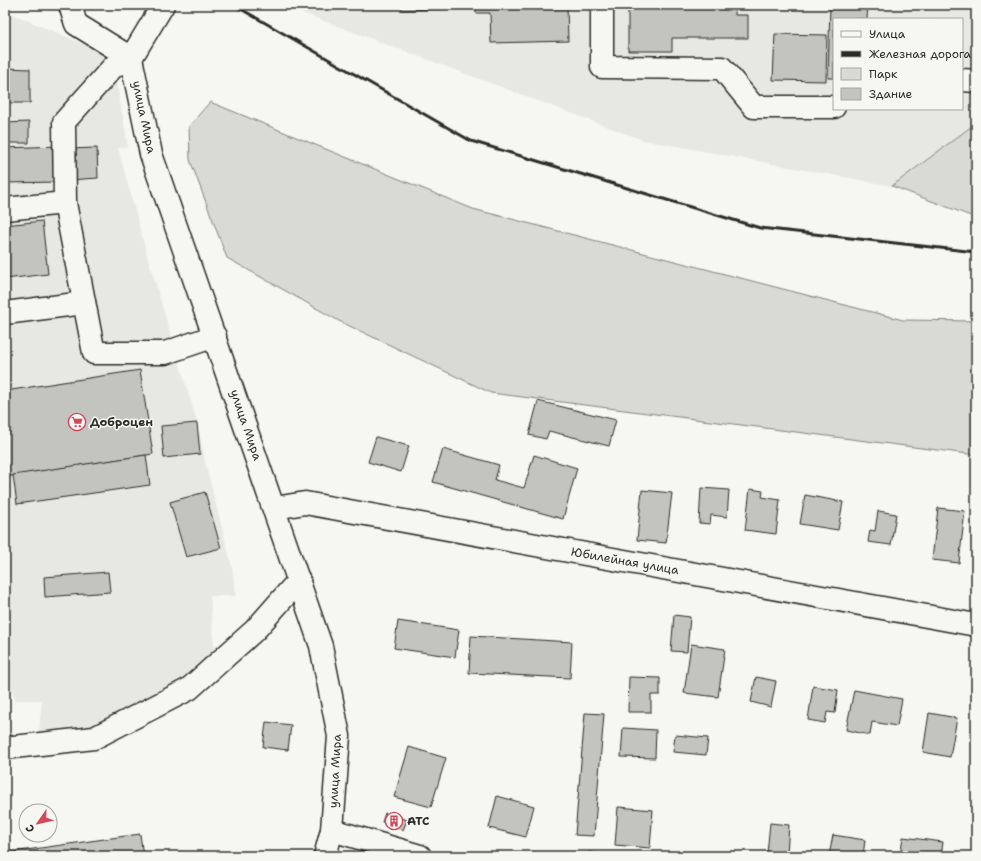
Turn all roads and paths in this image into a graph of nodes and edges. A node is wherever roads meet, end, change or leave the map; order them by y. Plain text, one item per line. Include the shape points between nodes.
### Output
1 (70, 5) edge
2 (162, 5) edge
3 (602, 5) edge
4 (131, 58) junction
5 (963, 80) edge
6 (976, 81) edge
7 (833, 107) edge
8 (65, 203) junction
9 (5, 209) edge
10 (84, 303) junction
11 (5, 313) edge
12 (215, 336) junction
13 (274, 508) junction
14 (299, 580) junction
15 (976, 625) edge
16 (5, 748) edge
17 (332, 830) junction
18 (325, 856) edge
19 (420, 856) edge

1 - 4 street via 76,24
2 - 4 street
3 - 7 street via 602,67 722,68 754,107
4 - 8 street via 114,66 64,122
4 - 12 street, улица Мира via 151,154
5 - 6 street
8 - 9 street
8 - 10 street
10 - 11 street
10 - 12 street via 94,353 165,353
12 - 13 street, улица Мира
13 - 14 street, улица Мира
13 - 15 street, Юбилейная улица via 305,503
14 - 16 street via 255,630 189,689 94,738
14 - 17 street, улица Мира via 321,646 339,736
17 - 18 street, улица Мира
17 - 19 street

